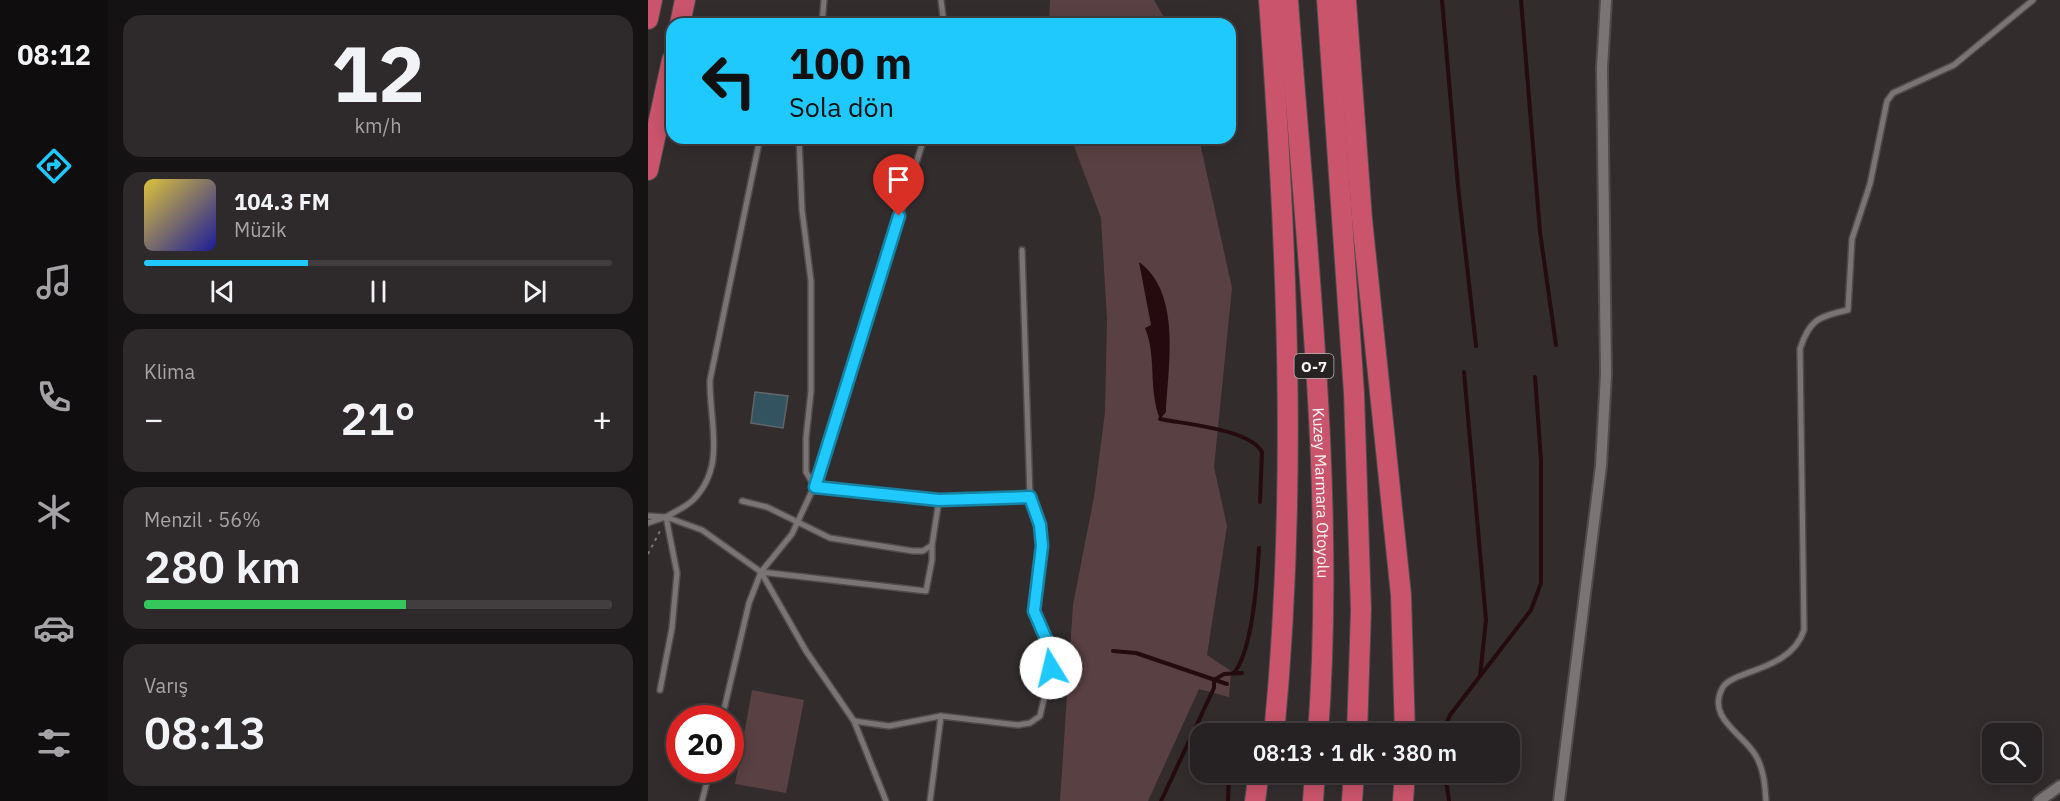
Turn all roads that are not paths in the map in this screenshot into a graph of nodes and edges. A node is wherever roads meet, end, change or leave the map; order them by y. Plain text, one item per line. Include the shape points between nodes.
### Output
1 (652, 0) edge
2 (685, 0) edge
3 (824, 0) edge
4 (941, 0) edge
5 (1269, 0) edge
6 (1288, 0) edge
7 (1327, 0) edge
8 (1346, 0) edge
9 (1606, 0) edge
10 (2034, 0) edge
11 (681, 18) edge
12 (822, 18) edge
13 (943, 18) edge
14 (648, 19) edge
15 (666, 88) edge
16 (759, 144) edge
17 (799, 144) edge
18 (922, 144) edge
19 (648, 170) edge
20 (1022, 250) dead end
21 (815, 487) junction
22 (1030, 497) junction
23 (939, 500) junction
24 (742, 501) dead end
25 (648, 516) edge
26 (666, 517) junction
27 (798, 521) junction
28 (648, 524) edge
29 (932, 545) junction
30 (1396, 547) junction
31 (761, 572) junction
32 (1278, 680) junction
33 (660, 690) dead end
34 (725, 705) edge
35 (941, 716) junction
36 (854, 721) junction
37 (1269, 723) edge
38 (1275, 723) edge
39 (1318, 723) edge
40 (1357, 723) edge
41 (1405, 723) edge
42 (1415, 723) edge
43 (707, 783) edge
44 (1257, 783) edge
45 (1269, 783) edge
46 (1314, 783) edge
47 (1353, 783) edge
48 (1404, 783) edge
49 (1415, 783) edge
50 (2060, 786) edge
51 (702, 801) edge
52 (886, 801) edge
53 (930, 801) edge
54 (1255, 801) edge
55 (1267, 801) edge
56 (1313, 801) edge
57 (1352, 801) edge
58 (1403, 801) edge
59 (1415, 801) edge
60 (1559, 801) edge
61 (1766, 801) edge
62 (2039, 801) edge

1 - 14 highway
2 - 11 highway
3 - 12 lane
4 - 13 lane
5 - 32 highway via 1289,347 1287,525
6 - 39 highway, Kuzey Marmara Otoyolu / O-7 via 1318,425 1322,630
7 - 40 highway, O-7 via 1359,508
8 - 30 highway via 1362,219
9 - 60 street via 1602,68 1606,374 1601,466
10 - 61 lane via 1954,65 1893,93 1887,101 1870,184 1852,239 1848,310 1824,315 1803,337 1800,380 1804,630 1797,645 1778,660 1731,680 1720,694 1725,723 1758,759
15 - 19 highway
16 - 26 lane via 710,380 716,454 706,483 693,501
17 - 21 lane via 811,281 806,472
18 - 21 lane
20 - 22 lane
21 - 23 lane
21 - 27 lane
22 - 23 lane
22 - 35 lane via 1040,525 1042,546 1034,611 1050,648 1051,668 1040,716 1018,725
23 - 29 lane
24 - 27 lane
25 - 26 lane
26 - 28 lane
26 - 31 lane via 702,530
26 - 33 lane via 677,573
27 - 29 lane via 830,538 913,551 923,551
27 - 31 lane
29 - 31 lane via 926,591
30 - 41 highway
30 - 42 highway via 1410,609
31 - 34 lane via 749,603
31 - 36 lane via 806,651
32 - 37 highway
32 - 38 highway
35 - 36 lane via 889,726
35 - 53 lane
36 - 52 lane
43 - 51 lane
44 - 54 highway
45 - 55 highway
46 - 56 highway
47 - 57 highway
48 - 58 highway
49 - 59 highway
50 - 62 street

